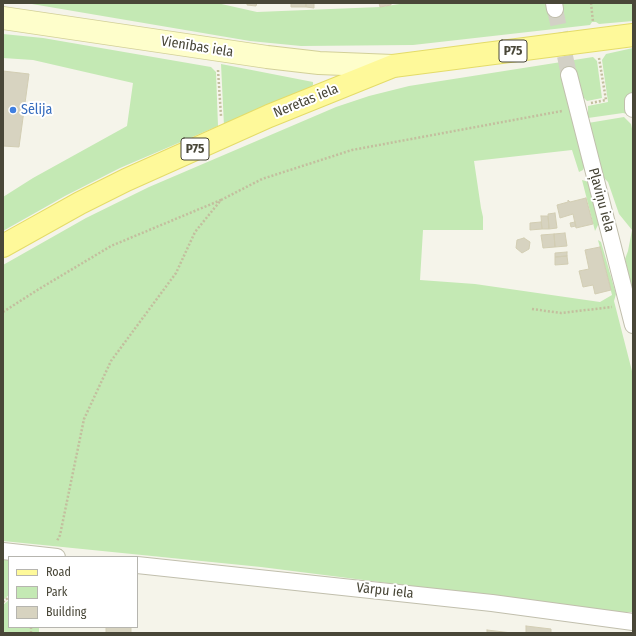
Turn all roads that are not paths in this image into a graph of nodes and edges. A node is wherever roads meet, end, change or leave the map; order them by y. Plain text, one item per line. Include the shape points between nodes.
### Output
1 (3, 18) edge
2 (633, 35) edge
3 (393, 66) junction
4 (570, 75) tunnel mouth
5 (633, 101) edge
6 (633, 109) edge
7 (3, 246) edge
8 (633, 325) edge
9 (3, 551) edge
10 (45, 556) edge
11 (138, 565) edge
12 (633, 622) edge

1 - 3 main road, Vienības iela via 267,57 319,63
2 - 3 main road, Neretas iela / P75
3 - 7 main road, Neretas iela / P75 via 112,186
4 - 8 street, Pļaviņu iela
5 - 6 street
9 - 10 street
11 - 12 street, Vārpu iela via 492,603

